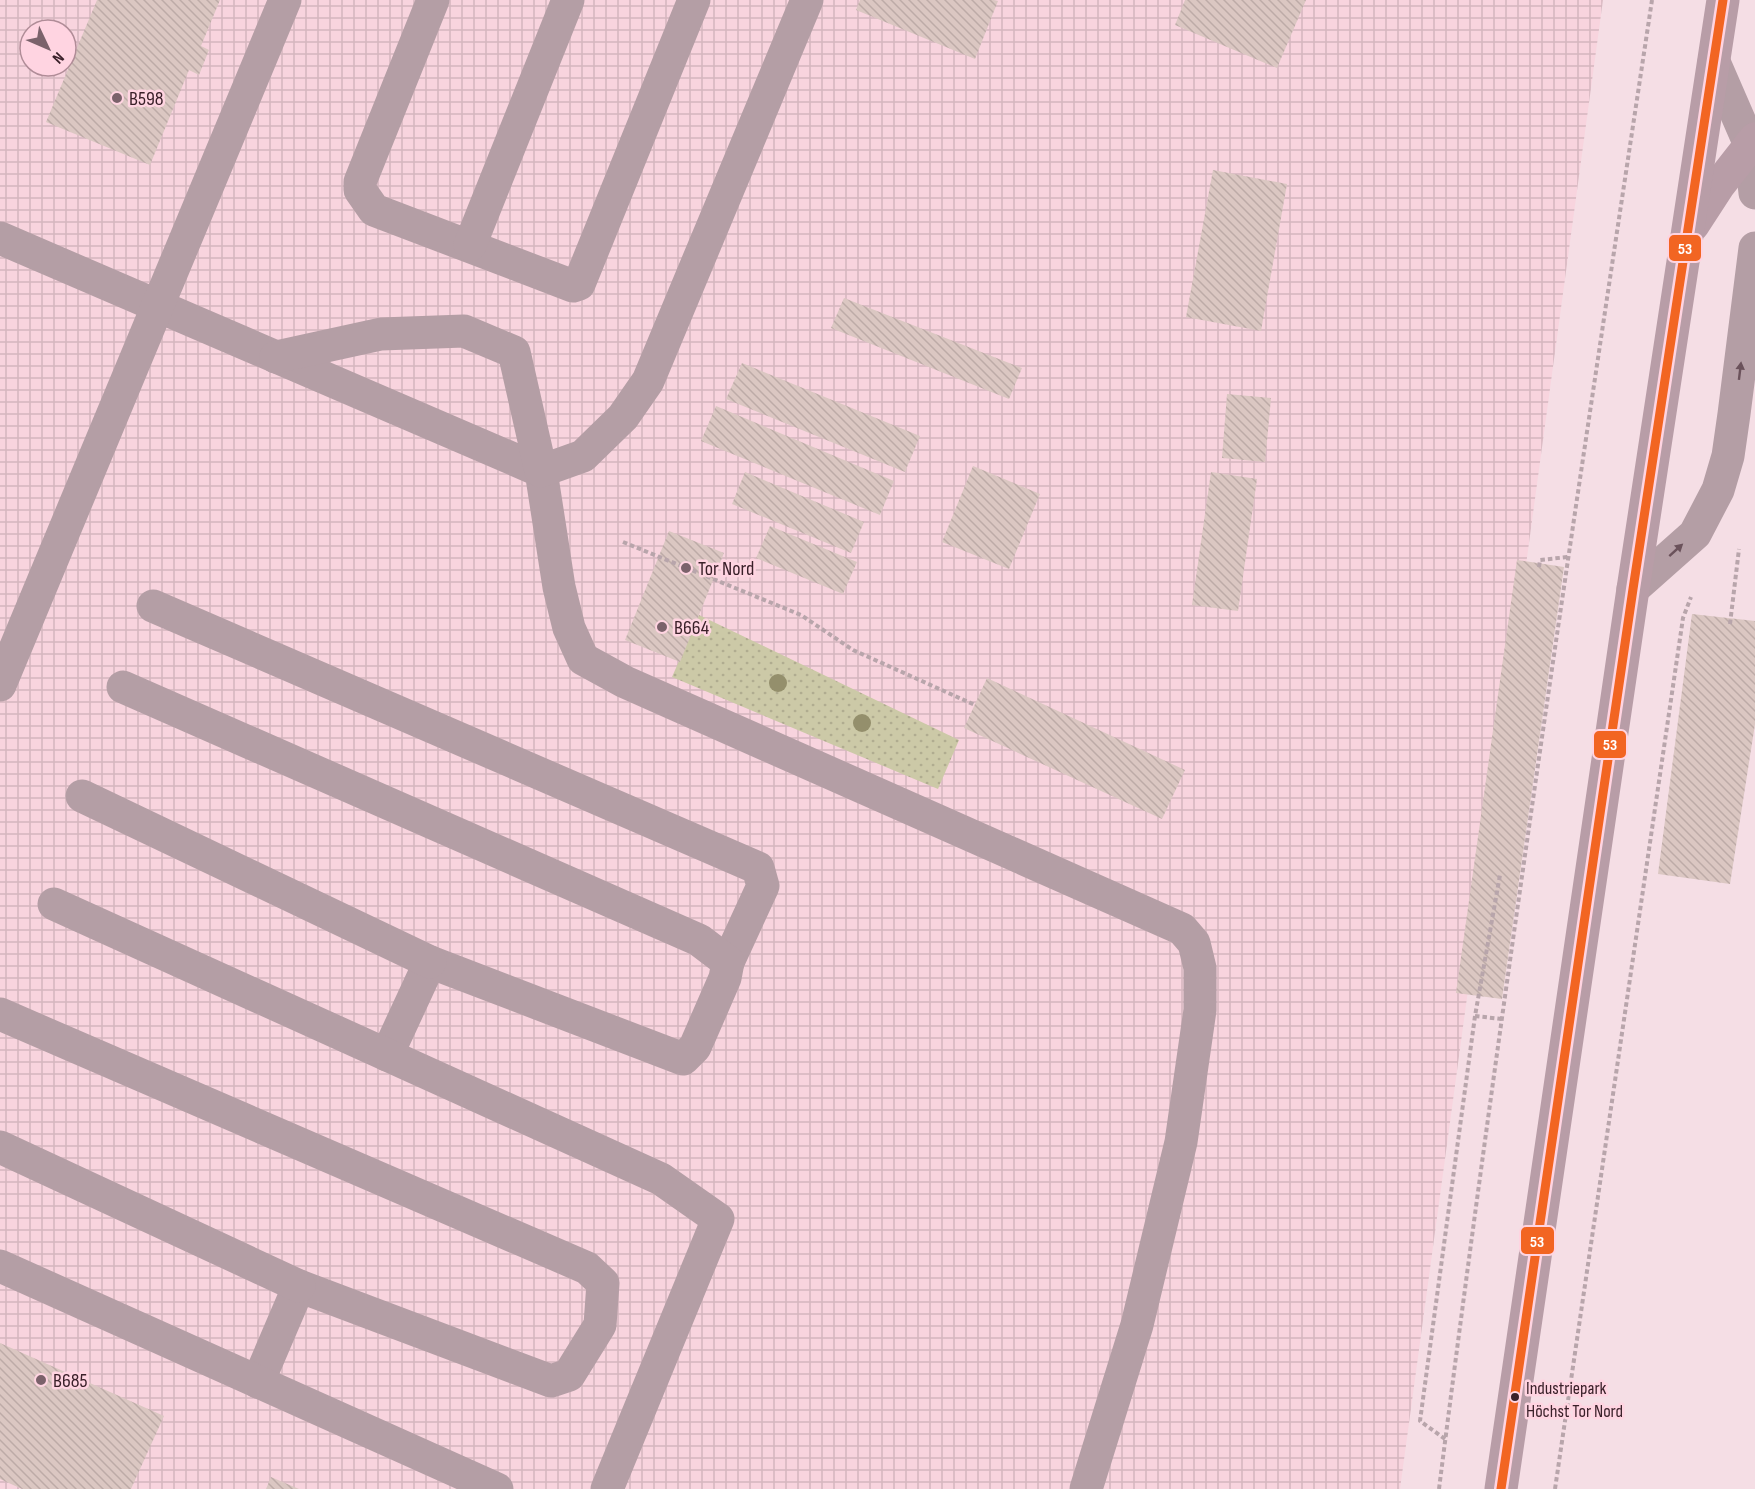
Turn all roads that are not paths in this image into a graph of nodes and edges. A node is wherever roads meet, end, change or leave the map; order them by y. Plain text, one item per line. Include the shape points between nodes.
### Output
1 (285, 0) edge
2 (434, 0) edge
3 (568, 0) edge
4 (694, 0) edge
5 (807, 0) edge
6 (1723, 0) edge
7 (1714, 62) junction
8 (1752, 142) edge
9 (1755, 193) edge
10 (1686, 236) junction
11 (0, 238) edge
12 (470, 245) junction
13 (1755, 249) edge
14 (157, 306) junction
15 (276, 357) junction
16 (541, 471) junction
17 (1633, 589) junction
18 (153, 606) dead end
19 (0, 685) edge
20 (123, 687) dead end
21 (82, 796) dead end
22 (54, 904) dead end
23 (430, 962) junction
24 (728, 962) junction
25 (0, 1014) edge
26 (387, 1055) junction
27 (0, 1147) edge
28 (0, 1266) edge
29 (299, 1286) junction
30 (258, 1382) junction
31 (497, 1489) edge
32 (607, 1489) edge
33 (1086, 1489) edge
34 (1501, 1489) edge

1 - 14 street
2 - 12 street via 360,190 374,210
3 - 12 street
4 - 12 street via 579,284
5 - 16 street via 648,381 624,417 583,456
6 - 7 main road
7 - 8 street
7 - 10 main road
8 - 9 street
8 - 10 main road
10 - 17 main road
11 - 14 street
17 -> 13 street via 1695,534 1718,490 1728,456
14 - 15 street
14 - 19 street
15 - 16 street
15 - 16 street via 381,333 464,331 514,352
16 - 33 street via 559,586 569,628 583,659 625,682 1182,928 1194,943 1200,968 1200,1010 1181,1142 1137,1325
17 - 34 main road
18 - 24 street via 758,868 763,886
20 - 24 street via 699,940
21 - 23 street
22 - 26 street
23 - 24 street via 682,1059 695,1047
23 - 26 street
25 - 29 street via 586,1268 603,1283 600,1325 569,1375 550,1381
26 - 32 street via 661,1179 718,1219
27 - 29 street
28 - 30 street
29 - 30 street
30 - 31 street

